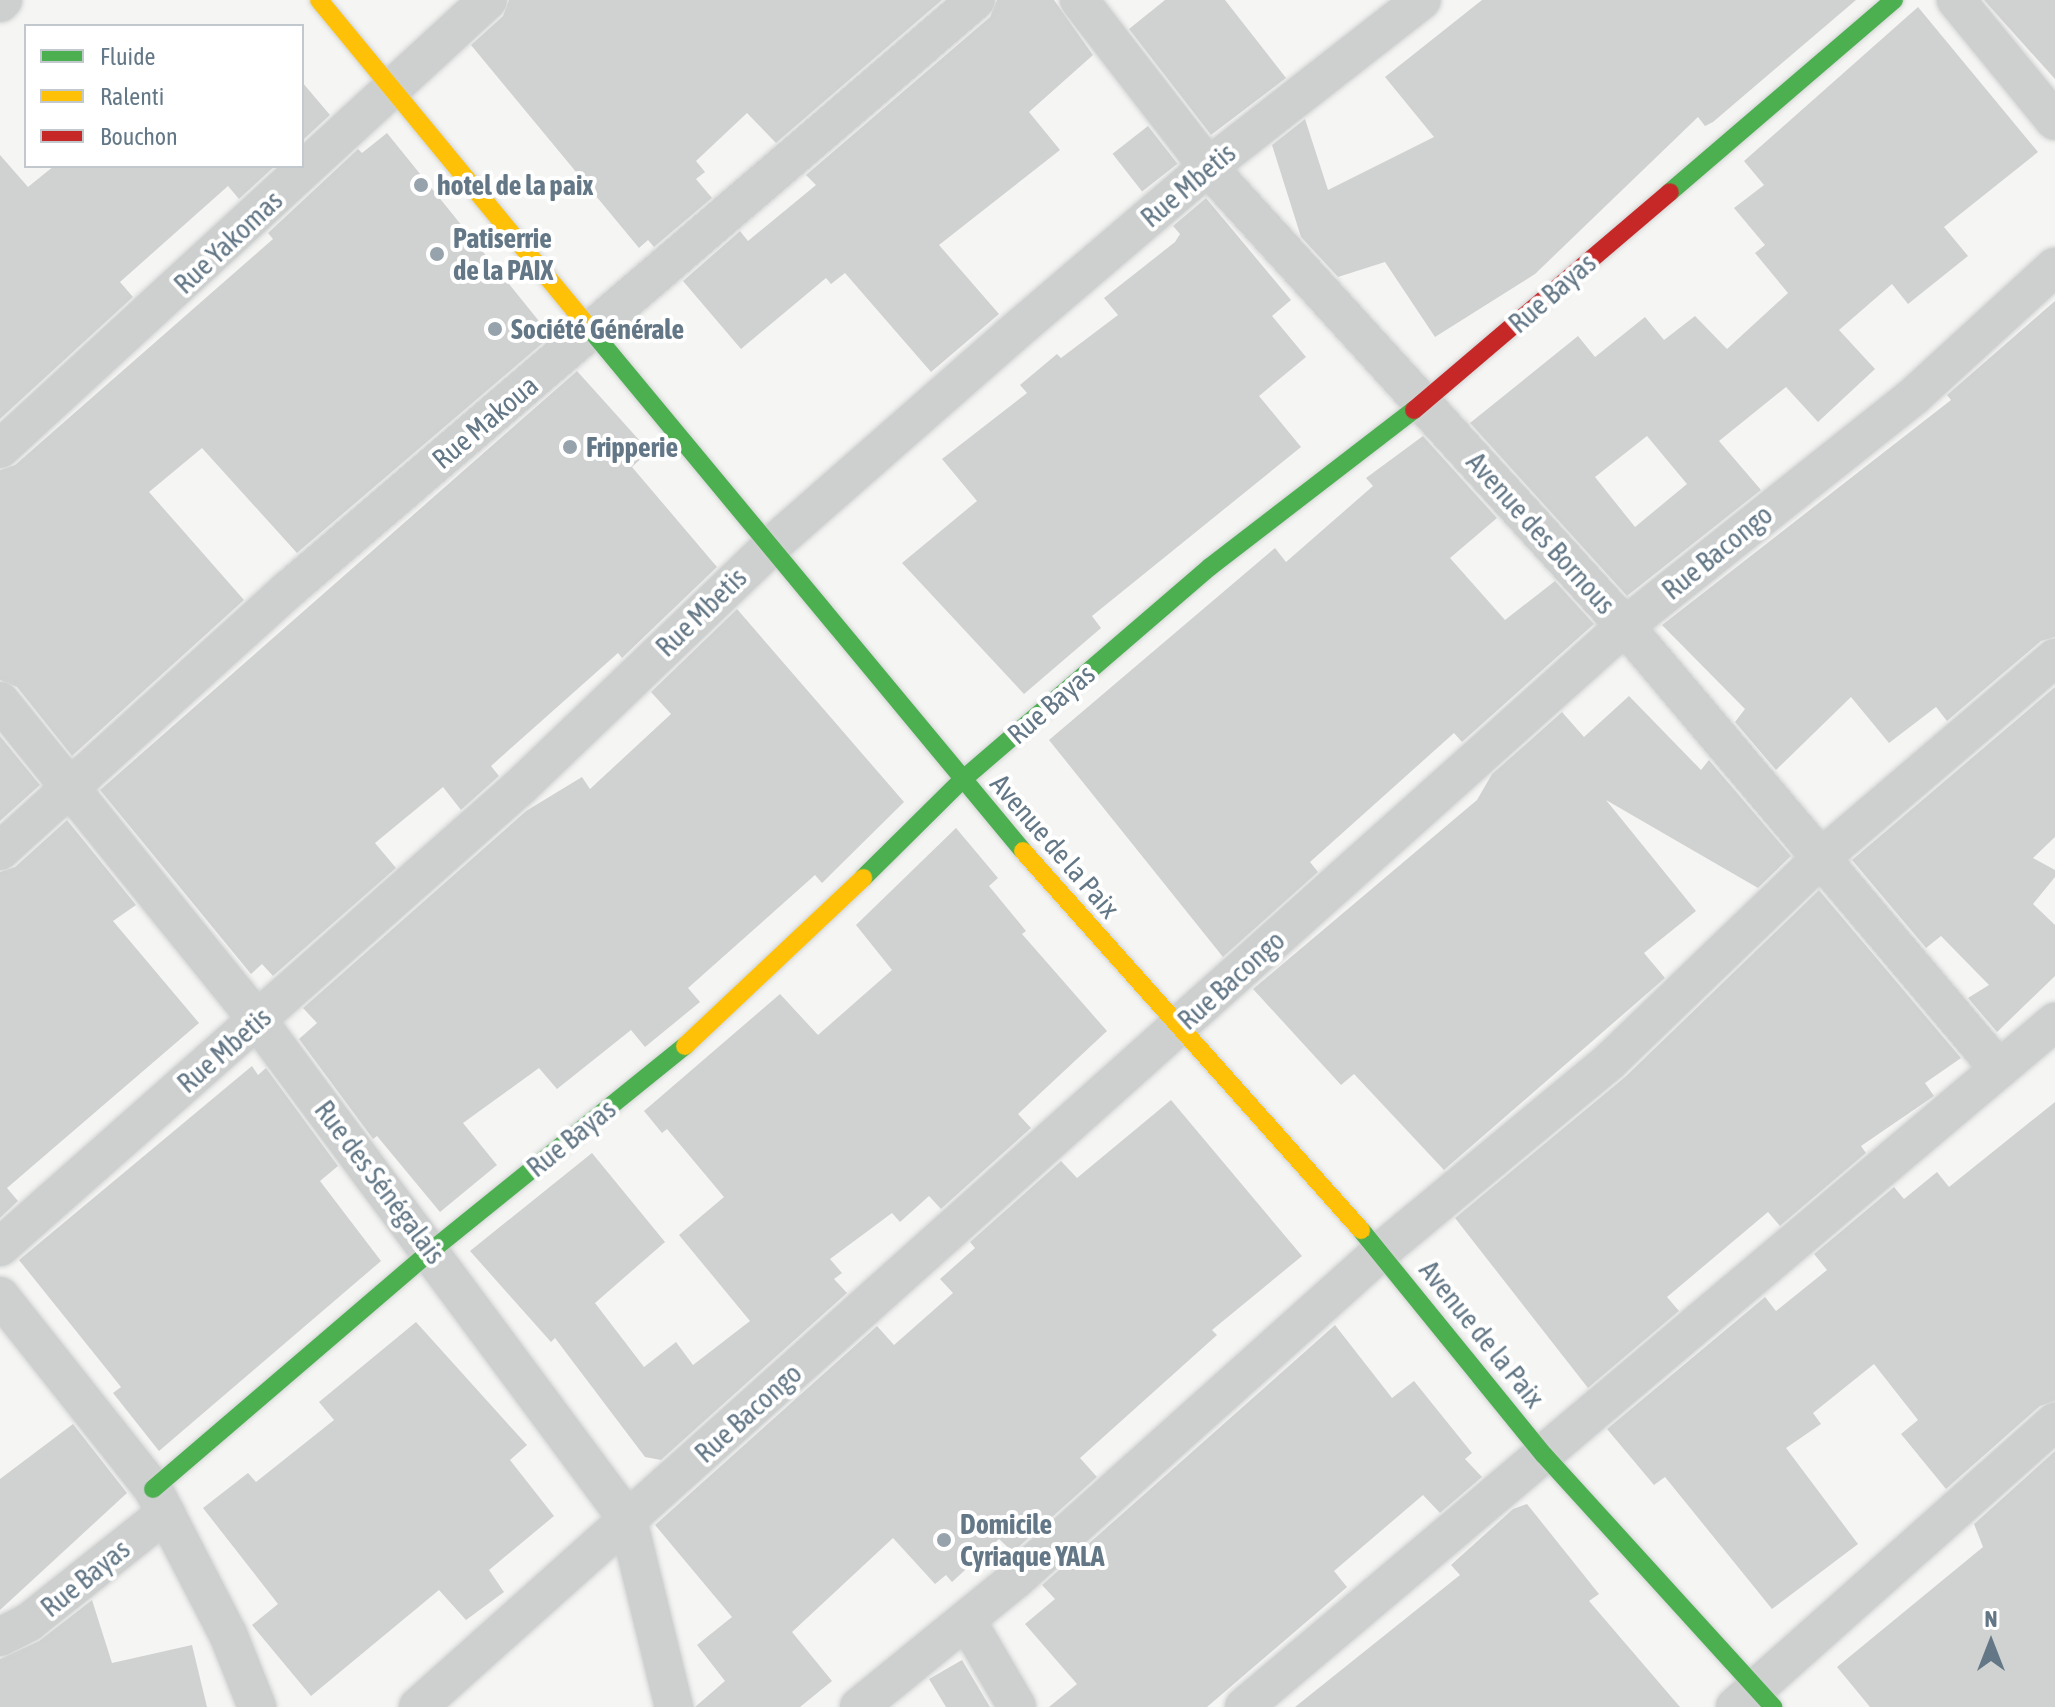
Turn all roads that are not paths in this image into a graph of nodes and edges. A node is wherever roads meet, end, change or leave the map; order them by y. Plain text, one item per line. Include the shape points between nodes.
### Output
1 (319, 0) edge
2 (488, 0) edge
3 (976, 0) edge
4 (1079, 0) edge
5 (1422, 0) edge
6 (1894, 0) edge
7 (1956, 0) edge
8 (396, 86) junction
9 (2055, 121) edge
10 (1208, 167) junction
11 (2055, 267) edge
12 (595, 329) junction
13 (1424, 402) junction
14 (0, 449) edge
15 (770, 547) junction
16 (1625, 626) junction
17 (2055, 658) edge
18 (0, 701) edge
19 (961, 781) junction
20 (73, 790) junction
21 (0, 851) edge
22 (1823, 856) junction
23 (258, 1021) junction
24 (2055, 1022) edge
25 (1177, 1029) junction
26 (1999, 1069) junction
27 (0, 1247) edge
28 (432, 1250) junction
29 (1380, 1252) junction
30 (7, 1317) edge
31 (2055, 1422) edge
32 (1544, 1455) junction
33 (160, 1501) junction
34 (628, 1520) junction
35 (967, 1621) junction
36 (0, 1637) edge
37 (1755, 1701) edge
38 (257, 1707) edge
39 (418, 1707) edge
40 (674, 1707) edge
41 (859, 1707) edge
42 (1017, 1707) edge
43 (1244, 1707) edge

1 - 8 street, Avenue de la Paix
2 - 8 street, Rue Yakomas
3 - 12 street, Rue Makoua
4 - 10 street, Avenue des Bornous
5 - 10 street, Rue Mbetis
6 - 13 street, Rue Bayas
7 - 9 street
8 - 12 street, Avenue de la Paix
8 - 14 street, Rue Yakomas
10 - 13 street, Avenue des Bornous
10 - 15 street, Rue Mbetis
11 - 16 street, Rue Bacongo via 1914,396
12 - 15 street, Avenue de la Paix
12 - 20 street, Rue Makoua via 288,590
13 - 16 street, Avenue des Bornous
13 - 19 street, Rue Bayas via 1210,567
15 - 19 street, Avenue de la Paix
15 - 23 street, Rue Mbetis via 520,787
16 - 22 street, Avenue des Bornous
16 - 25 street, Rue Bacongo
17 - 22 street
18 - 20 street, Rue des Sénégalais
19 - 25 street, Avenue de la Paix
19 - 28 street, Rue Bayas via 721,1017
20 - 21 street, Rue Makoua
20 - 23 street, Rue des Sénégalais
22 - 26 street, Avenue des Bornous
22 - 29 street via 1610,1061
23 - 27 street, Rue Mbetis
23 - 28 street, Rue des Sénégalais
24 - 26 street
25 - 29 street, Avenue de la Paix
25 - 34 street, Rue Bacongo
26 - 32 street
28 - 33 street, Rue Bayas
28 - 34 street, Rue des Sénégalais
29 - 32 street, Avenue de la Paix
29 - 35 street
30 - 33 street
31 - 37 street
32 - 37 street, Avenue de la Paix
32 - 43 street
33 - 36 street, Rue Bayas via 29,1622
33 - 38 street via 228,1634
34 - 39 street, Rue Bacongo
34 - 40 street, Rue des Sénégalais
35 - 41 street
35 - 42 street

